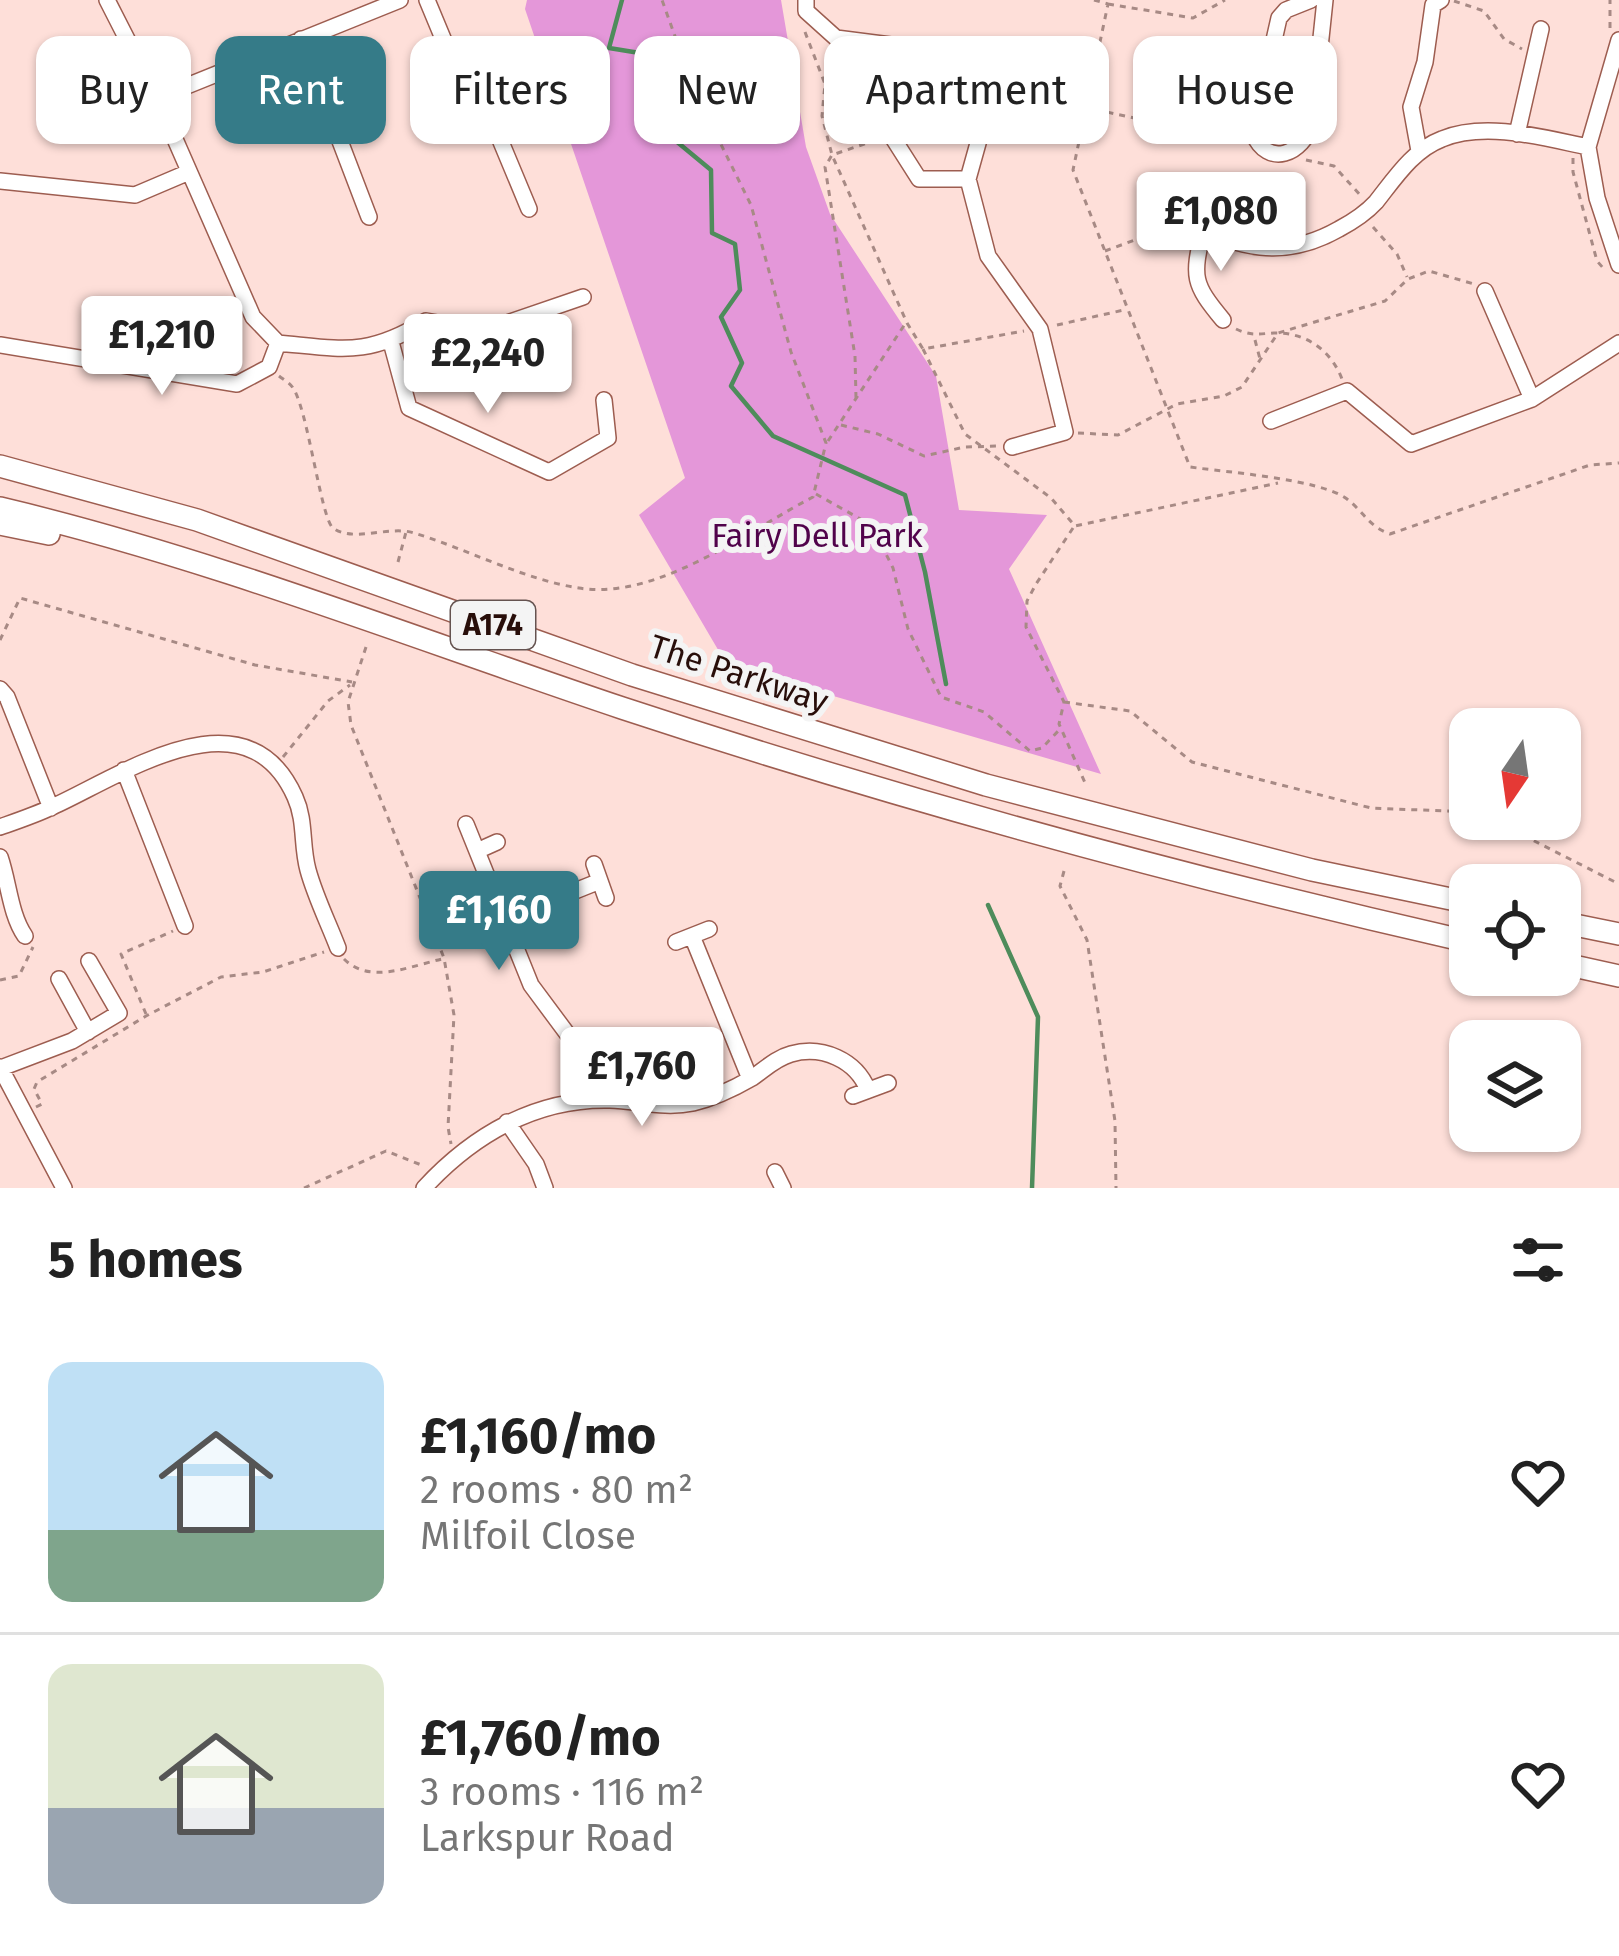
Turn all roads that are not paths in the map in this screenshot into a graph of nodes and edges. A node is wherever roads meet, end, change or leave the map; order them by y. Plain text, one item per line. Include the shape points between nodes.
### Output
1 (107, 0) edge
2 (400, 0) edge
3 (427, 0) edge
4 (1311, 0) edge
5 (1325, 0) edge
6 (1442, 0) edge
7 (378, 4) edge
8 (806, 6) edge
9 (1541, 29) dead end
10 (125, 36) edge
11 (308, 36) edge
12 (1619, 40) edge
13 (1517, 134) junction
14 (177, 144) edge
15 (341, 144) edge
16 (897, 144) edge
17 (1588, 147) junction
18 (1419, 151) junction
19 (189, 172) junction
20 (968, 179) junction
21 (0, 181) edge
22 (529, 209) dead end
23 (369, 218) dead end
24 (1180, 224) road end
25 (1202, 232) junction
26 (1617, 255) edge
27 (1484, 291) road end
28 (583, 297) dead end
29 (1223, 320) road end
30 (391, 342) junction
31 (278, 343) junction
32 (1619, 343) edge
33 (0, 345) edge
34 (1532, 399) junction
35 (604, 400) dead end
36 (1271, 421) dead end
37 (1012, 446) road end
38 (0, 466) edge
39 (0, 508) edge
40 (0, 524) edge
41 (168, 556) junction
42 (0, 689) edge
43 (124, 770) junction
44 (51, 808) junction
45 (466, 824) dead end
46 (0, 827) edge
47 (497, 842) dead end
48 (477, 851) junction
49 (0, 857) edge
50 (594, 864) dead end
51 (600, 881) junction
52 (606, 898) dead end
53 (1449, 899) edge
54 (505, 919) junction
55 (185, 926) road end
56 (1581, 926) edge
57 (709, 929) dead end
58 (1619, 934) edge
59 (26, 936) road end
60 (1449, 937) edge
61 (338, 948) road end
62 (89, 961) dead end
63 (1581, 968) edge
64 (1619, 976) edge
65 (59, 979) dead end
66 (88, 1032) junction
67 (1, 1068) edge
68 (750, 1079) junction
69 (887, 1082) dead end
70 (593, 1100) junction
71 (507, 1121) junction
72 (64, 1188) edge
73 (424, 1188) edge
74 (545, 1188) edge

1 - 10 street
2 - 7 street
3 - 22 street
4 - 5 street via 1279,18 1253,134 1275,154 1307,141
6 - 18 street via 1428,22 1412,107
7 - 11 street
8 - 20 street via 836,38 953,52 988,77
9 - 13 street
12 - 17 street
13 - 17 street
13 - 18 street via 1445,137
14 - 19 street
15 - 23 street
16 - 20 street via 919,179
17 - 26 street
18 - 25 street via 1366,212 1320,240 1269,250
19 - 21 street via 135,196
19 - 31 street via 253,317
20 - 37 street via 988,256 1040,328 1065,432
24 - 25 street
25 - 29 street via 1193,272
27 - 34 street
28 - 30 street via 484,331 426,321
30 - 31 street via 362,350
30 - 35 street via 409,408 549,472 608,438
31 - 33 street via 269,367 237,384
32 - 34 street
34 - 36 street via 1411,444 1347,392
38 - 53 highway, The Parkway / A174 via 197,520 632,675 964,778
39 - 41 highway, The Parkway / A174
40 - 41 highway
41 - 60 highway, The Parkway / A174 via 947,809
42 - 44 street
43 - 44 street
43 - 55 street
43 - 61 street via 203,743 250,751 274,767 303,818 307,868
44 - 46 street
45 - 48 street
47 - 48 street
48 - 54 street
49 - 59 street via 14,920
50 - 51 street
51 - 52 street
51 - 54 street
54 - 70 street via 531,985 583,1055
56 - 58 highway
57 - 68 street via 684,939
62 - 66 street via 119,1013
63 - 64 highway
65 - 66 street
66 - 67 street
67 - 72 street
68 - 69 street via 790,1054 819,1052 845,1061 863,1079 860,1093
68 - 70 street via 689,1104
70 - 71 street
71 - 73 street
71 - 74 street

